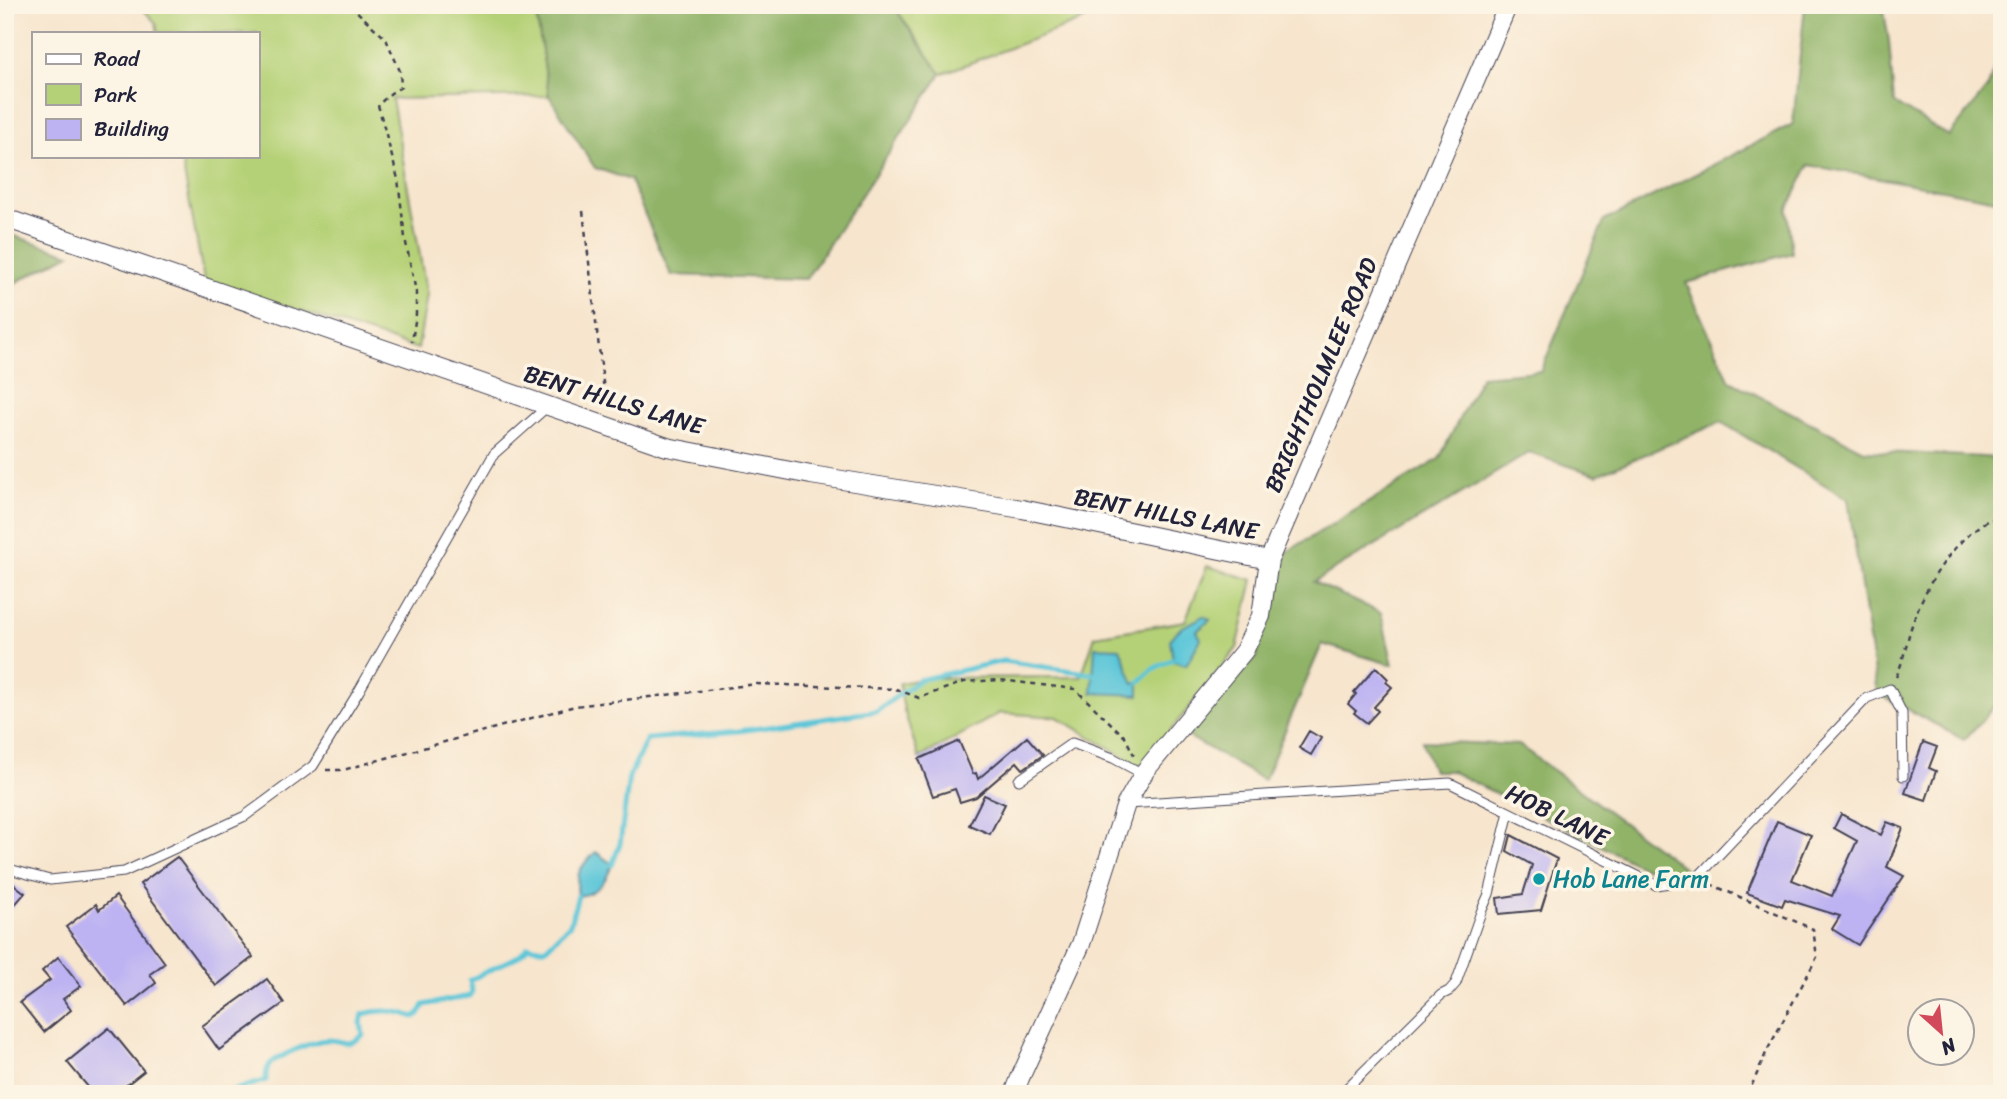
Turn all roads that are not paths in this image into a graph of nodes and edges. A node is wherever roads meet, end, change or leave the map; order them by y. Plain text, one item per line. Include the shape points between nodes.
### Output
1 (1508, 5) edge
2 (5, 218) edge
3 (548, 406) junction
4 (1269, 559) junction
5 (1145, 771) junction
6 (1903, 776) dead end
7 (1019, 780) dead end
8 (1126, 804) junction
9 (1509, 812) junction
10 (5, 868) edge
11 (1014, 1094) edge
12 (1341, 1094) edge

1 - 4 street, BRIGHTHOLMLEE ROAD
2 - 3 street, BENT HILLS LANE
3 - 4 street, BENT HILLS LANE via 667,447 1022,509
3 - 10 lane via 494,454 313,766 245,816 124,872 50,880
4 - 5 street, BRIGHTHOLMLEE ROAD via 1261,616 1244,651
5 - 7 lane via 1072,743
5 - 8 street, BRIGHTHOLMLEE ROAD
6 - 9 lane, HOB LANE via 1902,713 1890,690 1867,698 1696,879 1656,885
8 - 9 lane, HOB LANE via 1450,783
8 - 11 street, BRIGHTHOLMLEE ROAD via 1082,944
9 - 12 lane via 1489,894 1456,984

